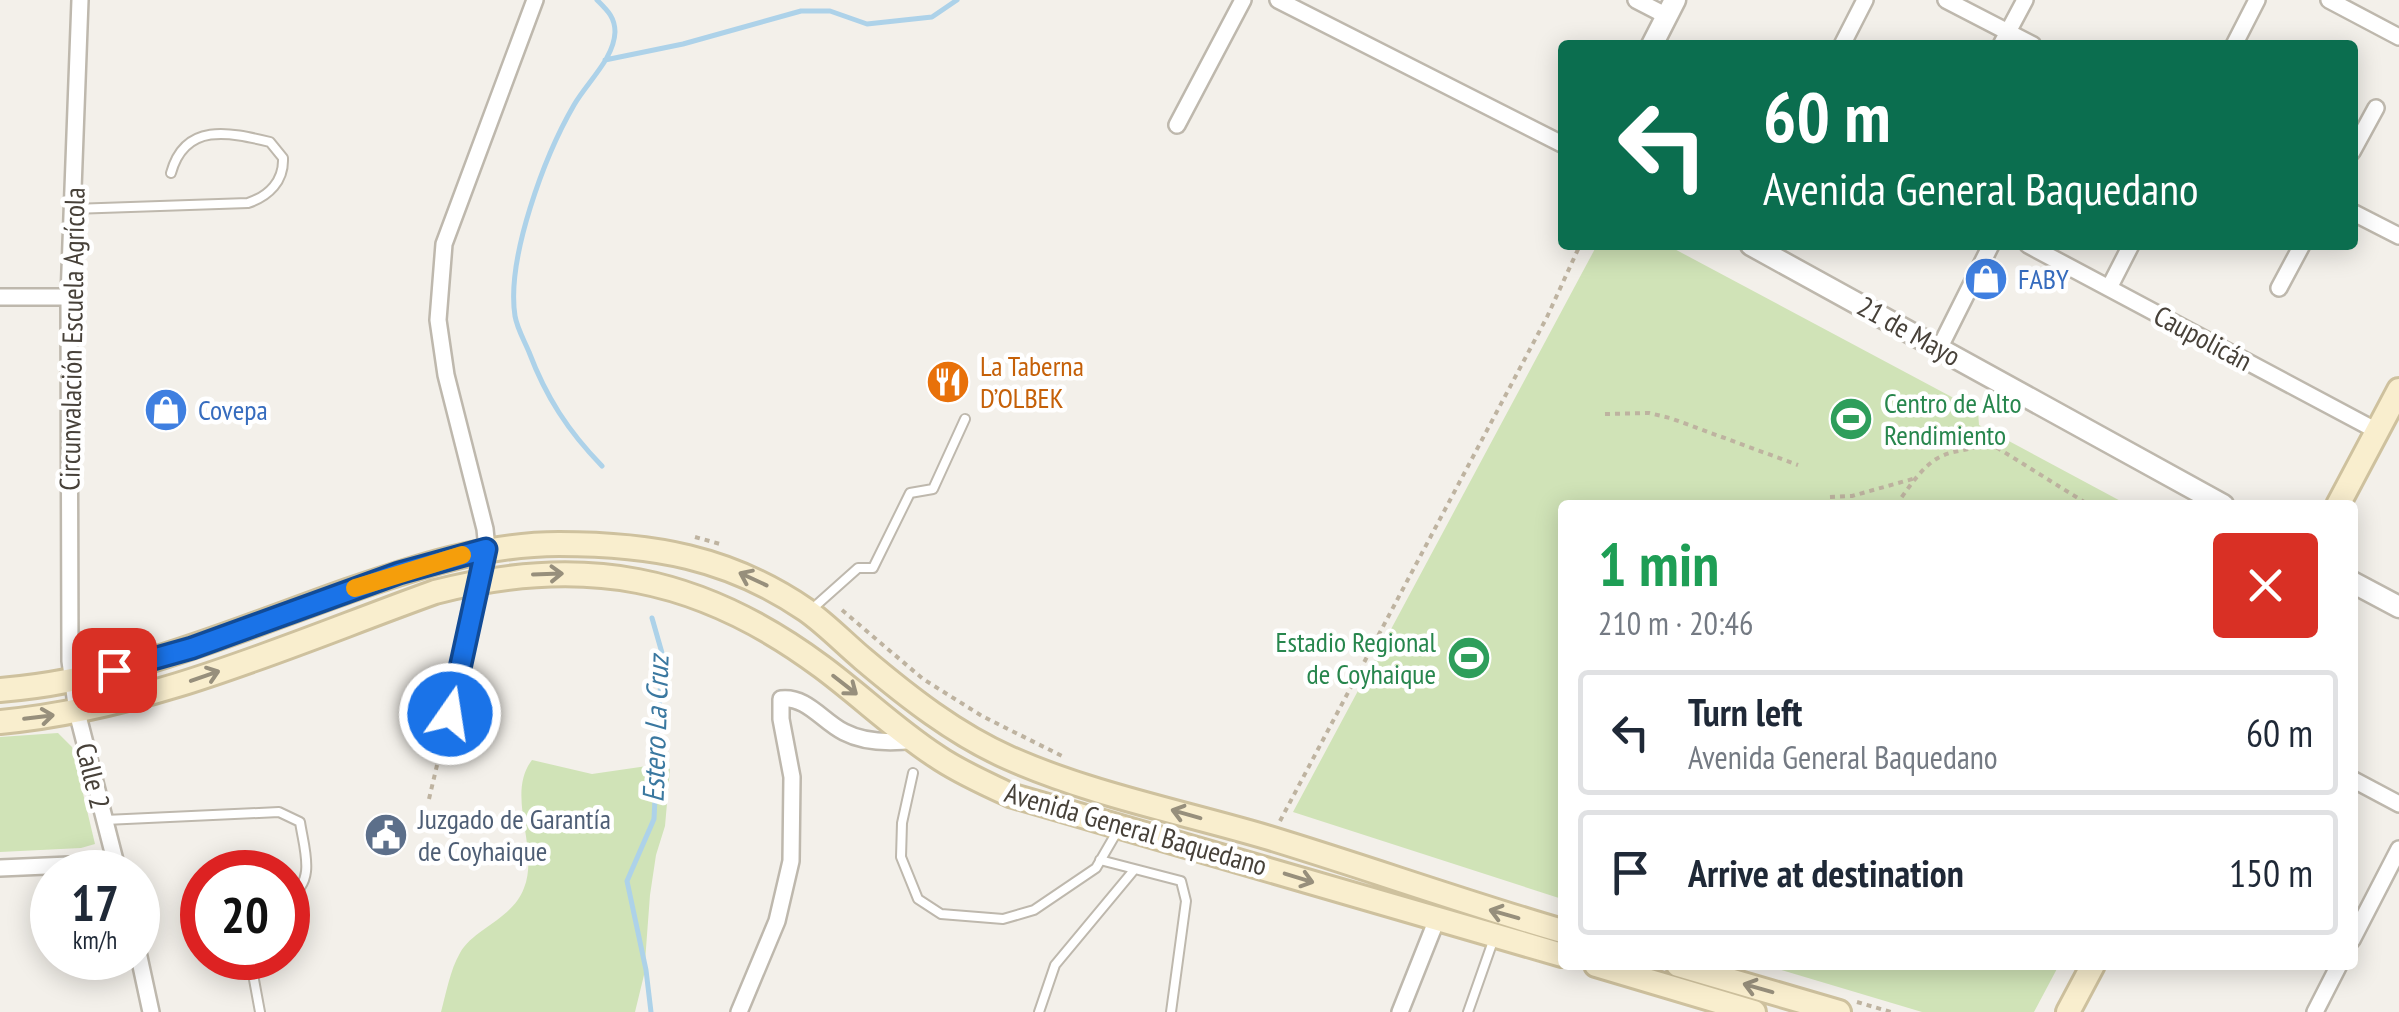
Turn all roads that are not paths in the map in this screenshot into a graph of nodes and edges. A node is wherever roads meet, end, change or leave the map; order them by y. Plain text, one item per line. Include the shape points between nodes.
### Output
1 (80, 0) edge
2 (535, 0) edge
3 (1243, 0) edge
4 (1278, 0) edge
5 (1636, 0) edge
6 (1865, 0) edge
7 (1946, 0) edge
8 (2025, 0) edge
9 (2257, 0) edge
10 (2330, 0) edge
11 (1671, 8) edge
12 (2399, 37) edge
13 (2004, 38) edge
14 (1655, 40) edge
15 (1845, 40) edge
16 (2237, 40) edge
17 (2376, 108) dead end
18 (1177, 125) dead end
19 (2358, 141) edge
20 (1558, 142) edge
21 (171, 174) dead end
22 (72, 209) junction
23 (2358, 215) edge
24 (2399, 236) edge
25 (1760, 250) edge
26 (1989, 250) edge
27 (2037, 250) edge
28 (2128, 250) edge
29 (2299, 250) edge
30 (2109, 288) junction
31 (2280, 288) dead end
32 (0, 297) edge
33 (70, 297) junction
34 (1940, 348) junction
35 (2399, 390) edge
36 (965, 419) dead end
37 (2377, 431) junction
38 (2215, 500) edge
39 (2341, 500) edge
40 (486, 549) junction
41 (479, 581) junction
42 (2358, 585) edge
43 (817, 604) junction
44 (2399, 607) edge
45 (71, 678) junction
46 (4, 690) edge
47 (77, 712) junction
48 (450, 714) road end
49 (0, 722) edge
50 (915, 740) junction
51 (913, 772) dead end
52 (2358, 781) edge
53 (2399, 804) edge
54 (104, 820) junction
55 (1120, 826) junction
56 (2399, 848) edge
57 (112, 850) edge
58 (304, 850) edge
59 (1100, 860) junction
60 (0, 868) edge
61 (30, 868) edge
62 (1134, 870) junction
63 (1437, 918) junction
64 (2358, 928) edge
65 (1558, 930) edge
66 (1494, 936) junction
67 (1558, 954) edge
68 (1613, 970) edge
69 (1695, 970) edge
70 (2090, 970) edge
71 (2337, 970) edge
72 (144, 980) edge
73 (254, 980) edge
74 (151, 1012) edge
75 (260, 1012) edge
76 (740, 1012) edge
77 (1039, 1012) edge
78 (1171, 1012) edge
79 (1400, 1012) edge
80 (1468, 1012) edge
81 (1754, 1012) edge
82 (1838, 1012) edge
83 (2068, 1012) edge
84 (2316, 1012) edge

1 - 22 street, Circunvalación Escuela Agrícola
2 - 40 street via 444,244 438,320
3 - 18 street
4 - 20 street
5 - 11 street
6 - 15 street
7 - 13 street
8 - 13 street
9 - 16 street
10 - 12 street
11 - 14 street
17 - 19 street
21 - 22 lane via 185,146 215,134 270,142 284,165 272,188 248,203
22 - 33 street, Circunvalación Escuela Agrícola
23 - 24 street
25 - 34 street, 21 de Mayo
26 - 34 street
27 - 30 street, Caupolicán
28 - 30 street
29 - 31 street
30 - 37 street, Caupolicán
32 - 33 street
33 - 45 street, Circunvalación Escuela Agrícola
34 - 38 street, 21 de Mayo
35 - 37 main road
36 - 43 lane via 932,488 910,493 874,568 858,568
37 - 39 main road
40 - 41 street
43 -> 40 main road, Avenida General Baquedano via 677,552 556,544
40 - 45 main road, Avenida General Baquedano via 162,658
47 -> 41 main road, Avenida General Baquedano via 144,696
41 - 48 lane
41 -> 50 main road, Avenida General Baquedano via 571,573 653,583 694,597 779,636
42 - 44 street
65 -> 43 main road, Avenida General Baquedano via 1009,758 967,737 890,681
45 - 46 main road, Avenida General Baquedano
45 - 47 street, Calle 2
49 -> 47 main road, Avenida General Baquedano
47 - 54 street, Calle 2
50 - 55 main road, Avenida General Baquedano via 1010,795
50 - 76 street via 870,741 844,732 807,704 781,699 792,778 791,860 777,921
51 - 59 lane via 902,857 918,900 930,910 1004,919 1034,910
52 - 53 street
54 - 57 street, Calle 2
54 - 58 lane via 279,812 300,822
55 - 59 lane
55 -> 63 main road, Avenida General Baquedano
56 - 64 street
59 - 62 lane
60 - 61 street
62 - 77 lane via 1055,965
62 - 78 lane via 1181,881 1185,890
63 - 66 main road, Avenida General Baquedano
63 - 79 street
66 - 67 main road, Avenida General Baquedano
66 - 80 lane
68 - 81 main road
82 -> 69 main road
70 - 83 main road
71 - 84 street
72 - 74 street
73 - 75 lane

